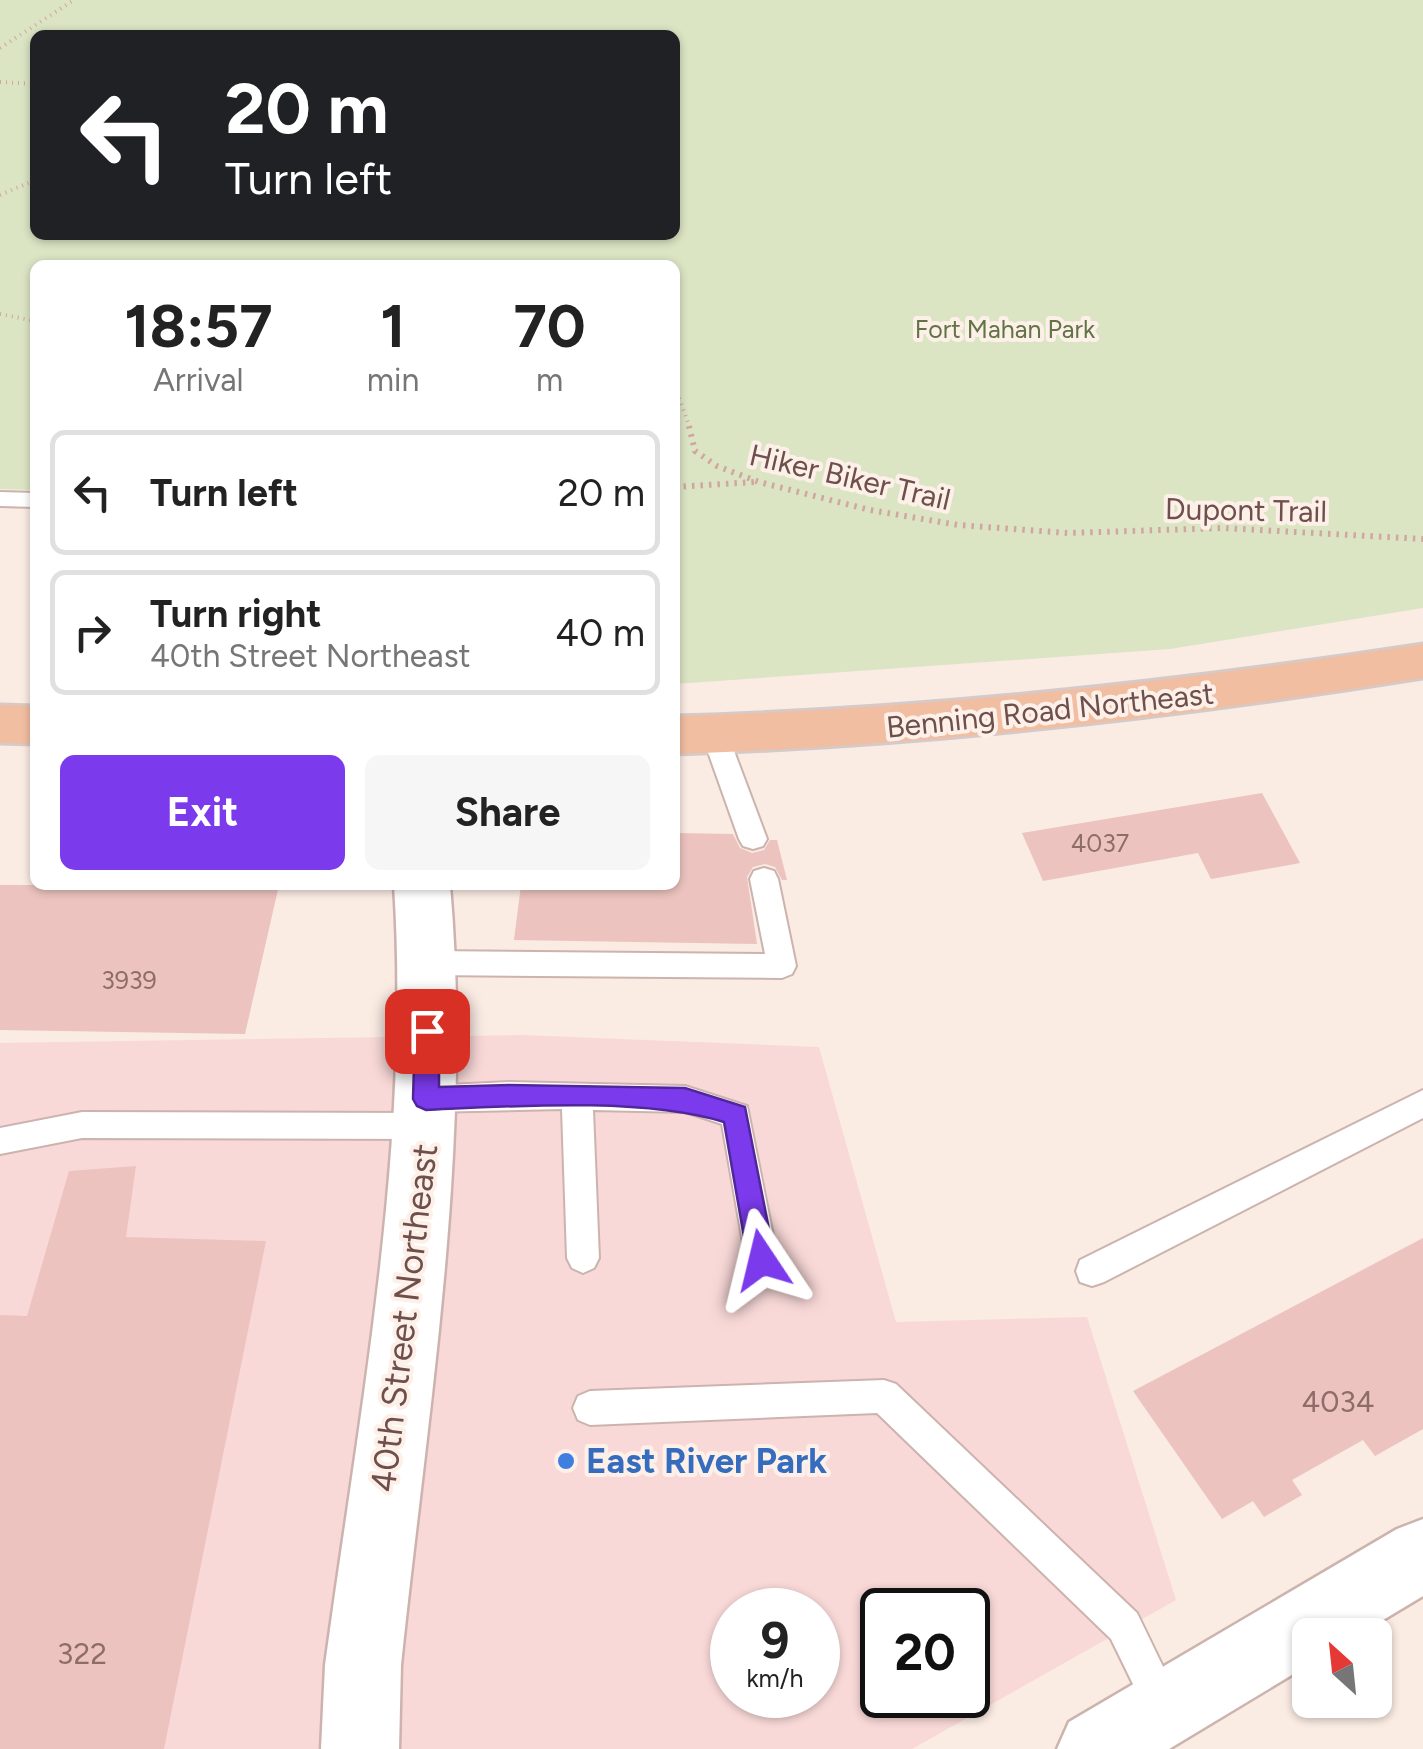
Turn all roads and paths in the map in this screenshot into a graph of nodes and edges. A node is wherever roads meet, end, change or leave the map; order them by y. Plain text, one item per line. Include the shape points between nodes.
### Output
1 (74, 0) edge
2 (0, 48) edge
3 (0, 82) edge
4 (30, 84) edge
5 (30, 182) edge
6 (0, 195) edge
7 (0, 314) edge
8 (30, 320) edge
9 (680, 396) edge
10 (759, 482) junction
11 (680, 487) edge
12 (0, 500) edge
13 (30, 500) edge
14 (1068, 533) joint
15 (1423, 539) edge
16 (1423, 661) edge
17 (0, 724) edge
18 (30, 725) edge
19 (695, 735) edge
20 (753, 839) dead end
21 (764, 880) dead end
22 (422, 890) edge
23 (428, 962) junction
24 (578, 1097) junction
25 (1423, 1102) edge
26 (426, 1112) junction
27 (0, 1141) edge
28 (582, 1258) dead end
29 (762, 1260) dead end
30 (1092, 1270) dead end
31 (590, 1408) dead end
32 (1423, 1555) edge
33 (1164, 1709) junction
34 (360, 1749) edge
35 (1096, 1749) edge

1 - 2 path
3 - 4 path
5 - 6 path
7 - 8 path
9 - 10 path, Hiker Biker Trail via 696,451
10 - 11 path
10 - 14 path, Hiker Biker Trail via 958,526
12 - 13 lane
14 - 15 path, Dupont Trail via 1224,528
16 - 19 main road, Benning Road Northeast via 1088,710
17 - 18 main road
19 - 20 lane
21 - 23 lane via 782,966
22 - 23 street, 40th Street Northeast
23 - 26 street, 40th Street Northeast
24 - 26 lane
24 - 28 lane
24 - 29 lane via 685,1099 736,1115
25 - 30 lane
26 - 27 lane via 82,1125
26 - 34 street, 40th Street Northeast via 363,1665
31 - 33 lane via 884,1396 1124,1626
32 - 33 street
33 - 35 street

